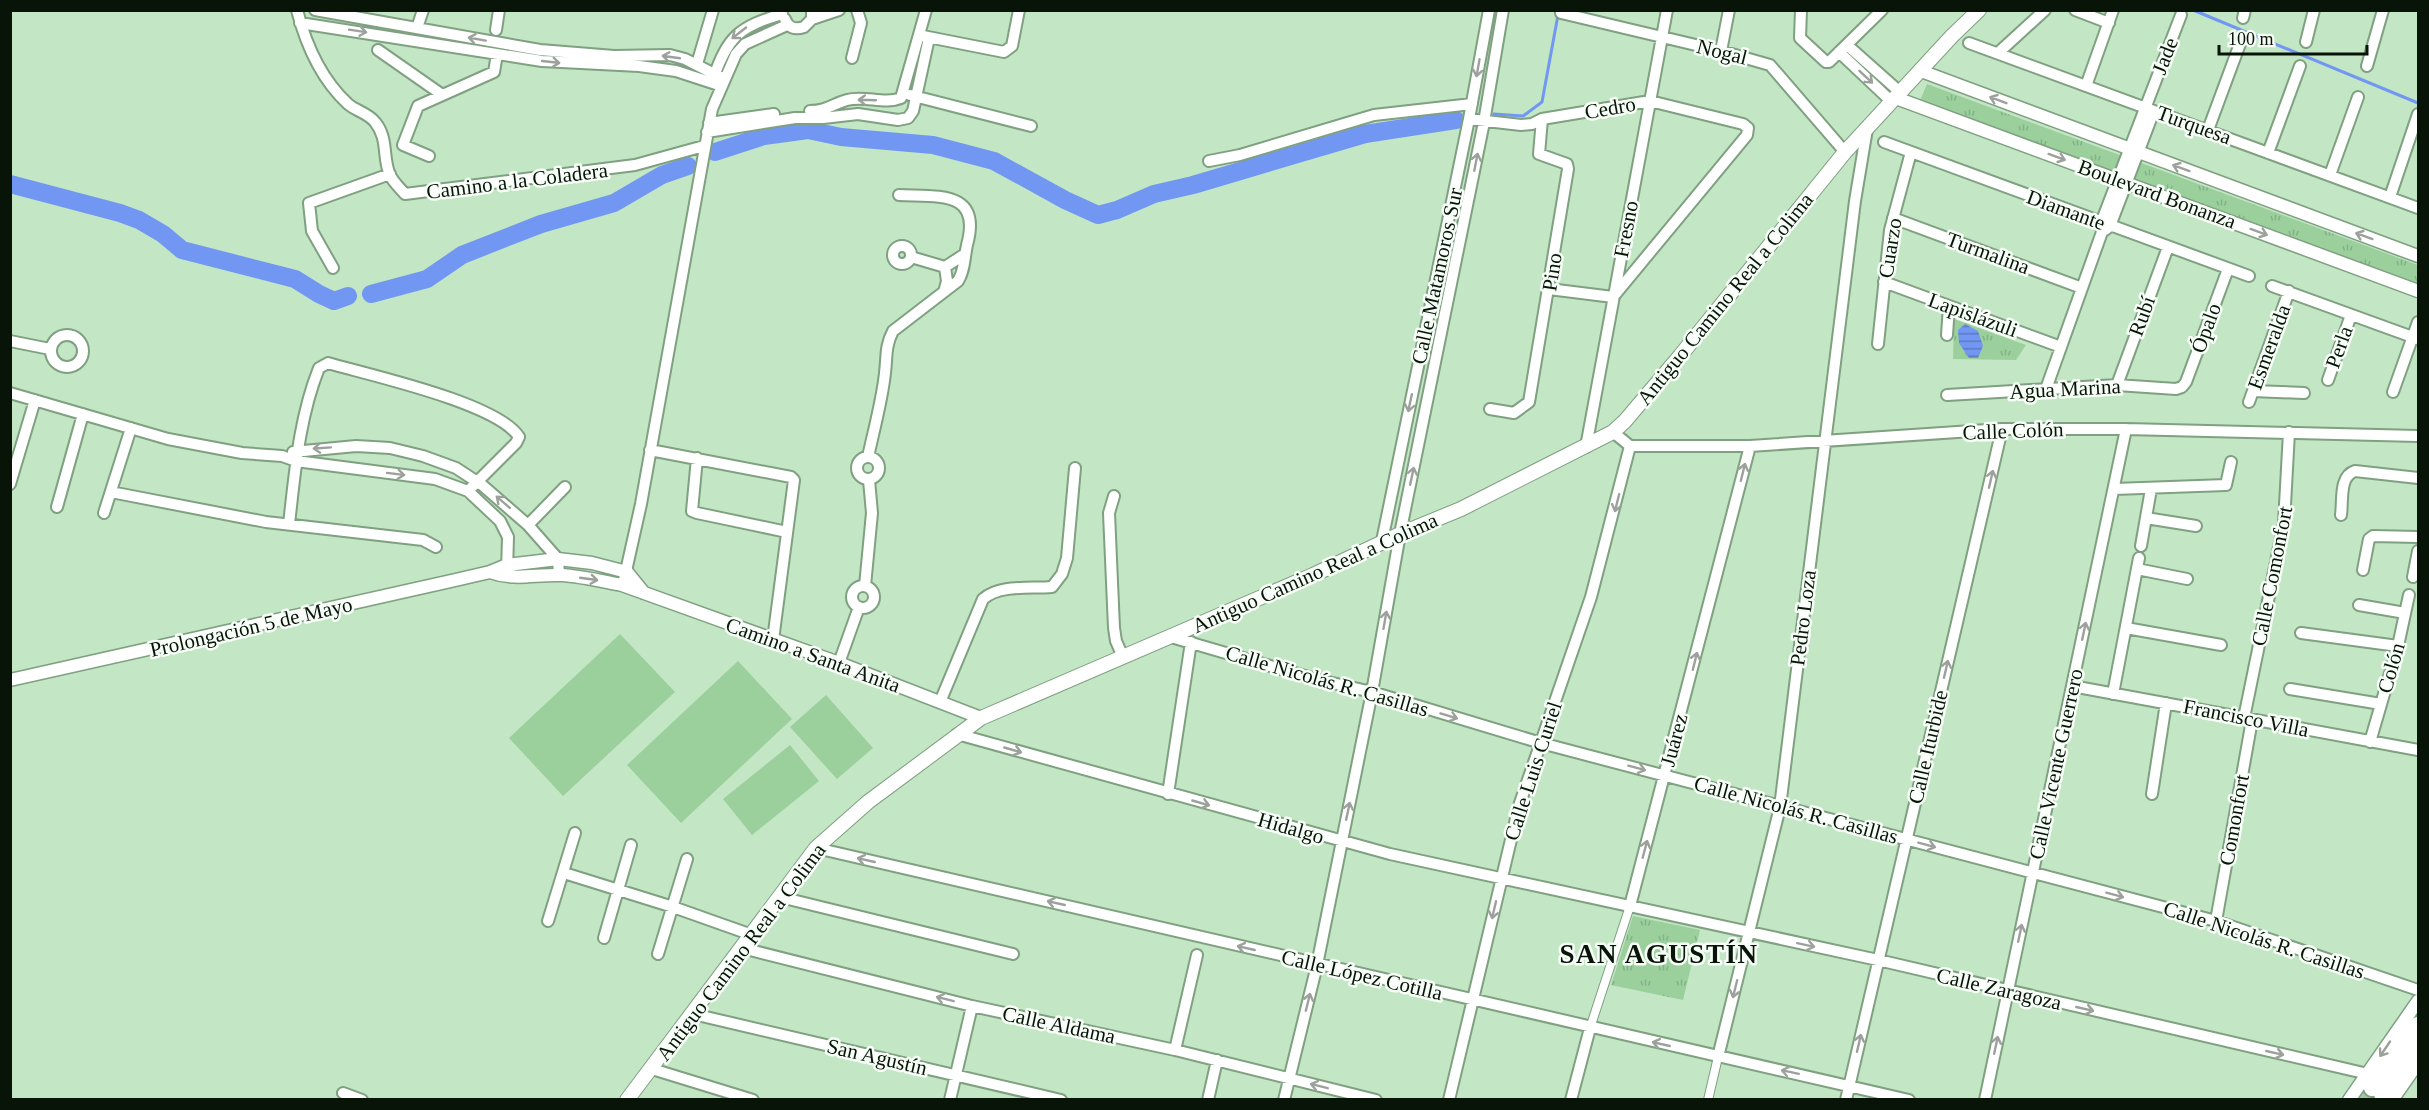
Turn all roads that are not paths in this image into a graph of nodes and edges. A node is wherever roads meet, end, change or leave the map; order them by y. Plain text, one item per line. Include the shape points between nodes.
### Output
1 (297, 10) edge
2 (315, 10) edge
3 (423, 10) edge
4 (499, 10) edge
5 (713, 10) edge
6 (839, 10) edge
7 (857, 10) edge
8 (926, 10) edge
9 (1019, 10) edge
10 (1489, 10) edge
11 (1503, 10) edge
12 (1667, 10) edge
13 (1729, 10) edge
14 (1801, 10) edge
15 (1979, 10) edge
16 (2045, 10) edge
17 (2074, 10) edge
18 (2113, 10) edge
19 (2314, 10) edge
20 (2383, 10) edge
21 (1878, 11) edge
22 (1561, 13) dead end
23 (812, 15) edge
24 (2181, 15) dead end
25 (784, 16) edge
26 (300, 22) junction
27 (2109, 23) junction
28 (412, 27) junction
29 (496, 30) dead end
30 (925, 36) junction
31 (1662, 37) junction
32 (405, 39) junction
33 (2241, 41) dead end
34 (2306, 42) dead end
35 (1969, 43) dead end
36 (1843, 48) junction
37 (378, 50) dead end
38 (1721, 51) junction
39 (1998, 53) junction
40 (497, 54) junction
41 (852, 58) dead end
42 (614, 61) junction
43 (697, 64) junction
44 (2300, 66) dead end
45 (2367, 66) dead end
46 (1921, 71) junction
47 (718, 80) junction
48 (2086, 86) junction
49 (904, 93) junction
50 (441, 94) junction
51 (915, 97) junction
52 (1896, 97) junction
53 (2358, 97) dead end
54 (1650, 101) junction
55 (1472, 104) junction
56 (2150, 109) junction
57 (2418, 114) edge
58 (1469, 119) junction
59 (1542, 119) junction
60 (1484, 122) junction
61 (1031, 126) dead end
62 (708, 127) junction
63 (1867, 129) junction
64 (2208, 130) junction
65 (1884, 142) dead end
66 (704, 146) junction
67 (2134, 151) junction
68 (1845, 152) junction
69 (1911, 152) junction
70 (2268, 153) junction
71 (429, 156) dead end
72 (1209, 161) dead end
73 (390, 174) junction
74 (2330, 175) junction
75 (2122, 182) junction
76 (899, 195) dead end
77 (2390, 197) junction
78 (2418, 208) edge
79 (1893, 219) junction
80 (2104, 227) junction
81 (2168, 247) junction
82 (965, 254) junction
83 (2418, 256) edge
84 (911, 257) dead end
85 (945, 267) junction
86 (333, 268) dead end
87 (2228, 269) junction
88 (2249, 276) dead end
89 (1884, 282) junction
90 (2272, 286) dead end
91 (2082, 288) junction
92 (1549, 289) junction
93 (2289, 291) junction
94 (2418, 291) edge
95 (944, 292) junction
96 (1613, 297) junction
97 (1949, 306) junction
98 (2351, 315) junction
99 (2418, 322) edge
100 (1947, 335) dead end
101 (2416, 338) edge
102 (10, 341) edge
103 (1878, 344) dead end
104 (2061, 347) junction
105 (50, 349) dead end
106 (1416, 377) junction
107 (1433, 380) junction
108 (2328, 380) dead end
109 (2117, 385) junction
110 (2182, 387) joint
111 (2046, 389) junction
112 (2253, 391) junction
113 (2393, 392) dead end
114 (10, 393) edge
115 (2304, 393) dead end
116 (1947, 395) dead end
117 (35, 400) junction
118 (2249, 402) dead end
119 (1490, 410) dead end
120 (83, 414) junction
121 (131, 428) junction
122 (2002, 429) junction
123 (2126, 429) junction
124 (1613, 432) junction
125 (2289, 432) junction
126 (2418, 436) edge
127 (1825, 440) junction
128 (1630, 446) junction
129 (1750, 446) junction
130 (1586, 447) junction
131 (650, 450) junction
132 (297, 455) junction
133 (868, 457) junction
134 (697, 458) junction
135 (2231, 462) dead end
136 (13, 467) edge
137 (1075, 468) dead end
138 (2418, 478) edge
139 (869, 480) junction
140 (478, 482) junction
141 (10, 484) edge
142 (565, 487) dead end
143 (2114, 489) junction
144 (2151, 489) junction
145 (468, 491) junction
146 (111, 492) junction
147 (1114, 496) dead end
148 (57, 507) dead end
149 (104, 513) dead end
150 (2342, 515) dead end
151 (2146, 518) junction
152 (289, 524) junction
153 (528, 525) junction
154 (2196, 526) dead end
155 (787, 532) junction
156 (1400, 534) junction
157 (2418, 537) edge
158 (1382, 541) junction
159 (2141, 546) dead end
160 (436, 547) dead end
161 (2418, 551) edge
162 (558, 559) junction
163 (2363, 570) dead end
164 (507, 571) junction
165 (627, 572) junction
166 (559, 575) junction
167 (2413, 577) dead end
168 (2187, 579) dead end
169 (622, 585) junction
170 (644, 593) junction
171 (2409, 595) dead end
172 (2359, 605) dead end
173 (2405, 613) junction
174 (2126, 628) junction
175 (2301, 633) dead end
176 (1171, 637) junction
177 (773, 640) junction
178 (1191, 642) junction
179 (2221, 645) dead end
180 (2398, 646) junction
181 (1123, 657) junction
182 (839, 663) junction
183 (10, 680) edge
184 (2073, 686) junction
185 (2290, 689) dead end
186 (1372, 692) junction
187 (2113, 694) junction
188 (940, 702) junction
189 (2166, 703) junction
190 (2381, 704) junction
191 (981, 718) junction
192 (2248, 719) junction
193 (957, 734) junction
194 (2370, 742) junction
195 (1541, 743) junction
196 (2418, 750) edge
197 (1665, 776) junction
198 (1168, 794) junction
199 (2152, 794) dead end
200 (1780, 807) junction
201 (575, 833) dead end
202 (1906, 839) junction
203 (1341, 842) junction
204 (631, 845) dead end
205 (816, 848) junction
206 (687, 859) dead end
207 (564, 873) junction
208 (2032, 873) junction
209 (1501, 880) junction
210 (618, 890) junction
211 (780, 897) junction
212 (1630, 906) junction
213 (674, 907) junction
214 (548, 921) dead end
215 (2216, 921) junction
216 (1748, 932) junction
217 (752, 935) junction
218 (604, 938) dead end
219 (742, 948) junction
220 (658, 954) dead end
221 (1013, 954) dead end
222 (1197, 955) dead end
223 (1878, 960) junction
224 (1317, 965) junction
225 (2418, 990) edge
226 (2008, 991) junction
227 (1473, 1000) junction
228 (2418, 1001) edge
229 (972, 1005) junction
230 (693, 1014) junction
231 (2418, 1025) edge
232 (1589, 1030) junction
233 (2418, 1045) edge
234 (1175, 1050) junction
235 (1718, 1057) junction
236 (1217, 1060) junction
237 (2418, 1063) edge
238 (652, 1069) junction
239 (955, 1075) junction
240 (1288, 1078) junction
241 (1849, 1085) junction
242 (2372, 1090) edge
243 (343, 1093) dead end
244 (362, 1100) edge
245 (627, 1100) edge
246 (753, 1100) edge
247 (950, 1100) edge
248 (1061, 1100) edge
249 (1208, 1100) edge
250 (1284, 1100) edge
251 (1376, 1100) edge
252 (1449, 1100) edge
253 (1571, 1100) edge
254 (1708, 1100) edge
255 (1846, 1100) edge
256 (1909, 1100) edge
257 (1985, 1100) edge
258 (2349, 1100) edge

1 - 26 street
2 - 28 street
3 - 28 street
4 - 29 street
5 - 43 street
6 - 23 street
7 - 41 street via 861,23
8 - 30 street
9 - 30 street via 1012,45 1004,52
10 -> 55 street, Calle Matamoros Sur
11 - 60 street, Calle Matamoros Sur
12 - 31 street, Fresno
13 - 38 street
14 - 36 street via 1800,38 1824,62
15 - 46 main road, Antiguo Camino Real a Colima
16 - 39 street
17 - 27 street
18 - 27 street
19 - 34 street
20 - 45 street
21 - 36 street
22 - 31 street, Nogal
23 - 25 street via 809,24 798,29
24 - 56 street, Jade
25 - 47 street via 762,20 735,35 726,47
26 -> 32 street
26 - 73 street via 316,62 332,87 350,105 368,115 380,131
27 - 48 street
28 - 32 street
42 -> 28 street
30 - 49 street
30 - 51 street
31 - 38 street, Nogal
31 - 54 street, Fresno
32 - 40 street
33 - 64 street
35 - 39 street, Turquesa
36 - 52 street
37 - 50 street
38 - 68 street, Nogal via 1770,65
39 - 48 street, Turquesa
40 -> 42 street via 568,64
40 - 50 street via 494,72
43 -> 42 street via 670,55
42 - 47 street
43 - 47 street
44 - 70 street
46 - 52 main road, Antiguo Camino Real a Colima
67 -> 46 street, Boulevard Bonanza
47 - 62 street
48 - 56 street, Turquesa
49 - 51 street
49 -> 62 street via 893,101 847,100 823,111 788,111
50 - 71 street via 418,106 404,143 405,147
51 - 61 street
51 - 62 street via 908,118 898,120 858,114
52 - 63 main road, Antiguo Camino Real a Colima
52 -> 75 street, Boulevard Bonanza
53 - 74 street
54 - 59 street, Cedro
54 - 96 street, Fresno
54 - 96 street, Cedro via 1743,124 1748,128 1747,135
55 - 58 street, Calle Matamoros Sur
55 - 72 street via 1374,115
56 - 64 street, Turquesa
56 - 67 street, Jade
57 - 77 street
58 - 60 street, Cedro
58 - 106 street, Calle Matamoros Sur
59 - 60 street, Cedro via 1521,125
59 - 92 street, Pino via 1539,154 1562,161 1568,169
107 -> 60 street, Calle Matamoros Sur
62 - 66 street
63 - 68 main road, Antiguo Camino Real a Colima
63 - 127 street, Pedro Loza
64 - 70 street, Turquesa
65 - 69 street, Diamante
66 - 73 street, Camino a la Coladera via 635,165 409,195
66 - 131 street
67 - 75 street, Jade
83 -> 67 street, Boulevard Bonanza
68 - 124 main road, Antiguo Camino Real a Colima via 1680,356
69 - 79 street, Cuarzo
69 - 80 street, Diamante
70 - 74 street, Turquesa
73 - 86 street via 309,203 312,231
74 - 77 street, Turquesa
75 - 80 street, Jade
75 -> 94 street, Boulevard Bonanza
76 - 82 street via 947,198 967,208 971,218
77 - 78 street, Turquesa
79 - 89 street, Cuarzo
79 - 91 street, Turmalina
80 - 81 street, Diamante
80 - 91 street, Jade
81 - 87 street, Diamante
81 - 109 street, Rubí
82 - 85 street
82 - 95 street via 963,273
84 - 85 street
85 - 95 street
87 - 88 street, Diamante
87 - 110 street, Ópalo
89 - 97 street, Lapislázuli
89 - 103 street, Cuarzo
90 - 93 street
91 - 104 street, Jade
92 - 96 street
92 - 119 street, Pino via 1529,402 1514,413
93 - 98 street
93 - 112 street, Esmeralda
95 - 133 street via 892,331 888,339
96 - 130 street, Fresno
97 - 100 street
97 - 104 street, Lapislázuli
98 - 101 street
98 - 108 street, Perla
99 - 101 street
101 - 113 street
102 - 105 street
104 - 111 street, Jade
106 - 107 street
106 -> 158 street, Calle Matamoros Sur
156 -> 107 street, Calle Matamoros Sur
109 - 110 street, Agua Marina
109 - 111 street, Agua Marina
111 - 116 street, Agua Marina
112 - 115 street
112 - 118 street, Esmeralda
114 - 117 street
117 - 120 street
117 - 136 street
120 - 121 street
120 - 148 street
121 - 132 street via 242,453
121 - 146 street
122 - 123 street, Calle Colón
122 - 127 street, Calle Colón
202 -> 122 street, Calle Iturbide
123 - 125 street, Calle Colón
123 - 143 street, Calle Vicente Guerrero
124 - 128 street
124 - 130 main road, Antiguo Camino Real a Colima
125 - 126 street, Calle Colón
125 - 192 street, Calle Comonfort via 2284,523
127 - 129 street, Calle Colón
127 - 200 street, Pedro Loza
128 - 129 street, Calle Colón
128 -> 195 street, Calle Luis Curiel via 1591,597
197 -> 129 street, Juárez
130 - 156 main road, Antiguo Camino Real a Colima via 1461,509
131 - 134 street
131 - 165 street
140 -> 132 street via 456,468 390,448 356,446
132 - 140 street via 316,375 328,363 458,401 515,432 519,437 516,443
132 -> 145 street via 435,479
132 - 152 street
133 - 139 street via 876,460 880,469
133 - 139 street via 860,461 857,469 861,477
134 - 155 street via 692,511
134 - 155 street via 791,477 795,484
135 - 144 street via 2226,484
136 - 141 street
137 - 188 street via 1067,558 1062,574 1052,587 1001,590 990,592 983,599
138 - 150 street via 2349,473 2344,478
139 - 182 street via 872,513 865,586 873,593 873,601 860,608
140 - 145 street
153 -> 140 street
142 - 153 street
143 - 144 street
184 -> 143 street, Calle Vicente Guerrero
144 - 151 street
145 - 164 street via 506,529
146 - 149 street
146 - 152 street
147 - 181 street via 1109,513 1114,628
151 - 154 street
151 - 159 street
152 - 160 street via 423,540
153 - 162 street
155 - 177 street
156 - 158 main road, Antiguo Camino Real a Colima
186 -> 156 street, Calle Matamoros Sur
157 - 163 street via 2373,536 2368,539
158 - 176 main road, Antiguo Camino Real a Colima
161 - 167 street
162 - 164 street, Prolongación 5 de Mayo
162 - 165 street, Prolongación 5 de Mayo
162 - 166 street
164 - 166 street, Prolongación 5 de Mayo
164 - 183 street, Prolongación 5 de Mayo
165 - 169 street
165 - 170 street
166 -> 169 street, Prolongación 5 de Mayo
168 - 174 street via 2138,564
169 - 170 street, Camino a Santa Anita
170 - 177 street, Camino a Santa Anita
171 - 173 street, Colón
172 - 173 street
173 - 180 street, Colón
174 - 179 street
174 - 187 street
175 - 180 street
176 - 178 street, Calle Nicolás R. Casillas
176 - 181 main road, Antiguo Camino Real a Colima
177 - 182 street, Camino a Santa Anita
178 - 186 street, Calle Nicolás R. Casillas
178 - 198 street
180 - 190 street, Colón
181 - 191 main road, Antiguo Camino Real a Colima
182 - 188 street, Camino a Santa Anita
184 - 187 street, Francisco Villa
184 - 208 street, Calle Vicente Guerrero
185 - 190 street
186 -> 195 street, Calle Nicolás R. Casillas
203 -> 186 street, Calle Matamoros Sur
187 - 189 street, Francisco Villa
188 - 191 street, Camino a Santa Anita
189 - 192 street, Francisco Villa
189 - 199 street
190 - 194 street, Colón
191 - 193 main road, Antiguo Camino Real a Colima
192 - 194 street, Francisco Villa
192 - 215 street, Comonfort
193 -> 198 street, Hidalgo
193 - 205 main road, Antiguo Camino Real a Colima via 868,802
194 - 196 street, Francisco Villa
195 -> 197 street, Calle Nicolás R. Casillas
195 - 209 street, Calle Luis Curiel via 1519,806
197 - 200 street, Calle Nicolás R. Casillas
212 -> 197 street, Juárez
198 -> 203 street, Hidalgo
200 - 202 street, Calle Nicolás R. Casillas
200 - 216 street, Pedro Loza
201 - 207 street
202 -> 208 street, Calle Nicolás R. Casillas
202 - 223 street, Calle Iturbide
203 - 209 street, Hidalgo
203 - 224 street, Calle Matamoros Sur
204 - 210 street
205 - 211 main road, Antiguo Camino Real a Colima
224 -> 205 street, Calle López Cotilla
206 - 213 street
207 - 210 street
207 - 214 street
208 -> 215 street, Calle Nicolás R. Casillas
226 -> 208 street, Calle Vicente Guerrero
209 - 212 street, Hidalgo
209 -> 227 street, Calle Luis Curiel
210 - 213 street
210 - 218 street
211 - 217 main road, Antiguo Camino Real a Colima
211 - 221 street
212 - 216 street, Calle Zaragoza
212 - 232 street, Juárez
213 - 217 street
213 - 220 street
215 - 225 street, Calle Nicolás R. Casillas
216 -> 223 street, Calle Zaragoza
216 -> 235 street, Pedro Loza
217 - 219 main road, Antiguo Camino Real a Colima
229 -> 219 street, Calle Aldama
219 - 230 main road, Antiguo Camino Real a Colima
222 - 234 street
223 - 226 street, Calle Zaragoza
241 -> 223 street, Calle Iturbide
224 - 227 street, Calle López Cotilla
240 -> 224 street, Calle Matamoros Sur
226 -> 242 street, Calle Zaragoza
257 -> 226 street, Calle Vicente Guerrero
227 - 232 street, Calle López Cotilla
227 - 252 street, Calle Luis Curiel
228 -> 242 street
229 - 234 street, Calle Aldama
229 - 239 street
230 - 238 main road, Antiguo Camino Real a Colima
230 - 239 street, San Agustín
231 - 242 highway
235 -> 232 street, Calle López Cotilla
232 - 253 street
233 - 242 highway
234 - 236 street, Calle Aldama
241 -> 235 street, Calle López Cotilla
235 - 254 street, Pedro Loza
236 - 240 street, Calle Aldama
236 - 249 street
237 - 242 street
238 - 245 main road, Antiguo Camino Real a Colima
238 - 246 street
239 - 247 street
239 - 248 street, San Agustín
240 - 250 street, Calle Matamoros Sur
251 -> 240 street, Calle Aldama
241 - 255 street, Calle Iturbide
241 - 256 street, Calle López Cotilla
242 - 258 street
243 - 244 street

